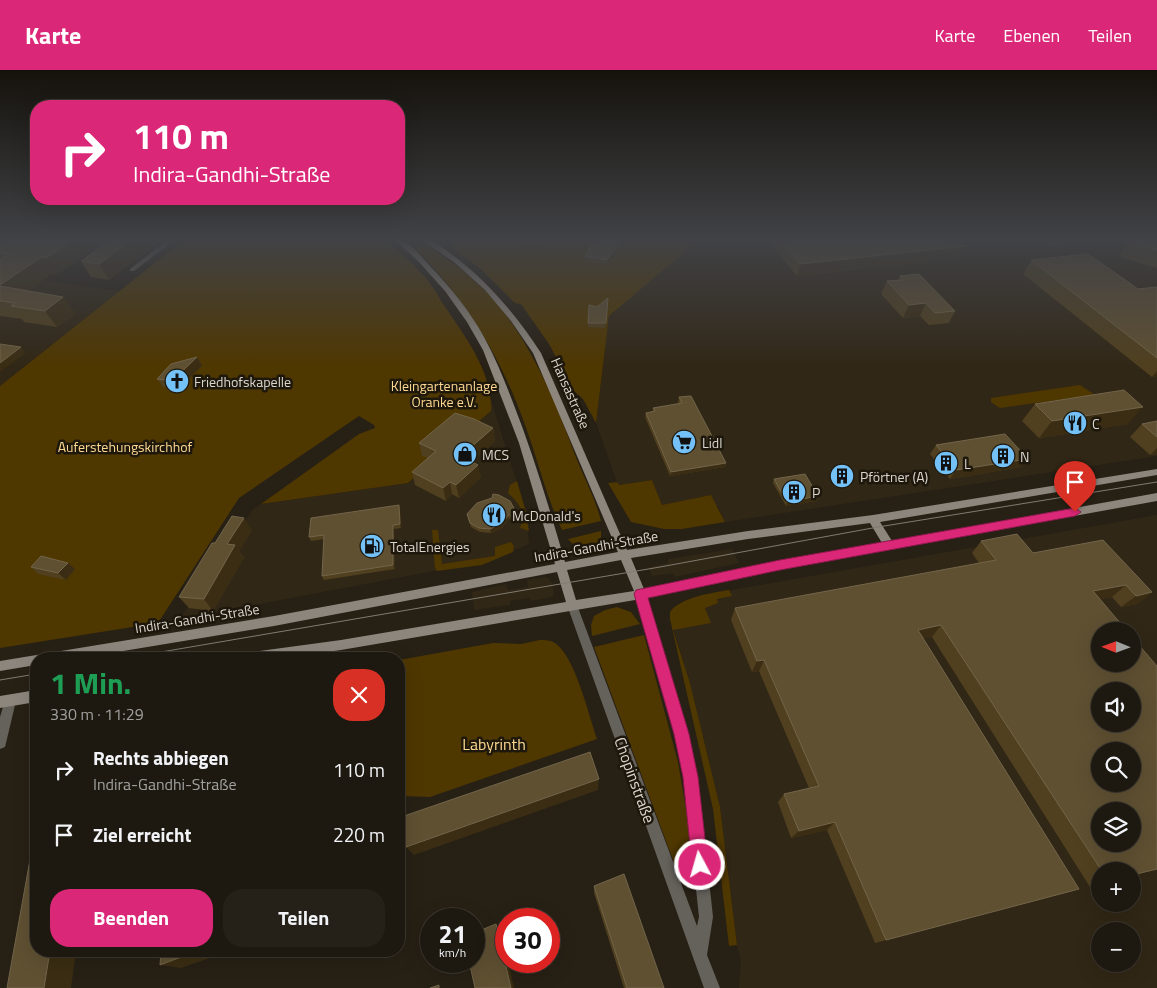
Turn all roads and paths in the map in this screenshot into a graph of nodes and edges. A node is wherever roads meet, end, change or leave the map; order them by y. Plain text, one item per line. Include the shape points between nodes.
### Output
1 (440, 282) edge
2 (481, 282) edge
3 (1157, 472) edge
4 (1157, 497) edge
5 (872, 519) junction
6 (889, 545) junction
7 (625, 555) junction
8 (561, 567) junction
9 (641, 594) junction
10 (572, 605) junction
11 (84, 652) edge
12 (289, 652) edge
13 (30, 661) edge
14 (0, 666) edge
15 (30, 697) edge
16 (5, 702) edge
17 (0, 743) edge
18 (700, 955) junction
19 (712, 988) edge

1 - 8 main road via 487,349 512,413
2 - 7 main road, Hansastraße via 519,325 537,353
3 - 5 main road, Indira-Gandhi-Straße
4 - 6 main road
5 - 6 main road
5 - 7 main road, Indira-Gandhi-Straße
6 - 9 main road
7 - 8 main road, Indira-Gandhi-Straße
7 - 9 main road, Hansastraße
8 - 10 main road
8 - 11 main road, Indira-Gandhi-Straße via 274,621
9 - 10 main road
9 - 18 street, Chopinstraße via 682,734 691,777 706,917
10 - 12 main road
10 - 18 street, Chopinstraße
13 - 14 main road
15 - 16 main road
16 - 17 street
18 - 19 street, Chopinstraße

